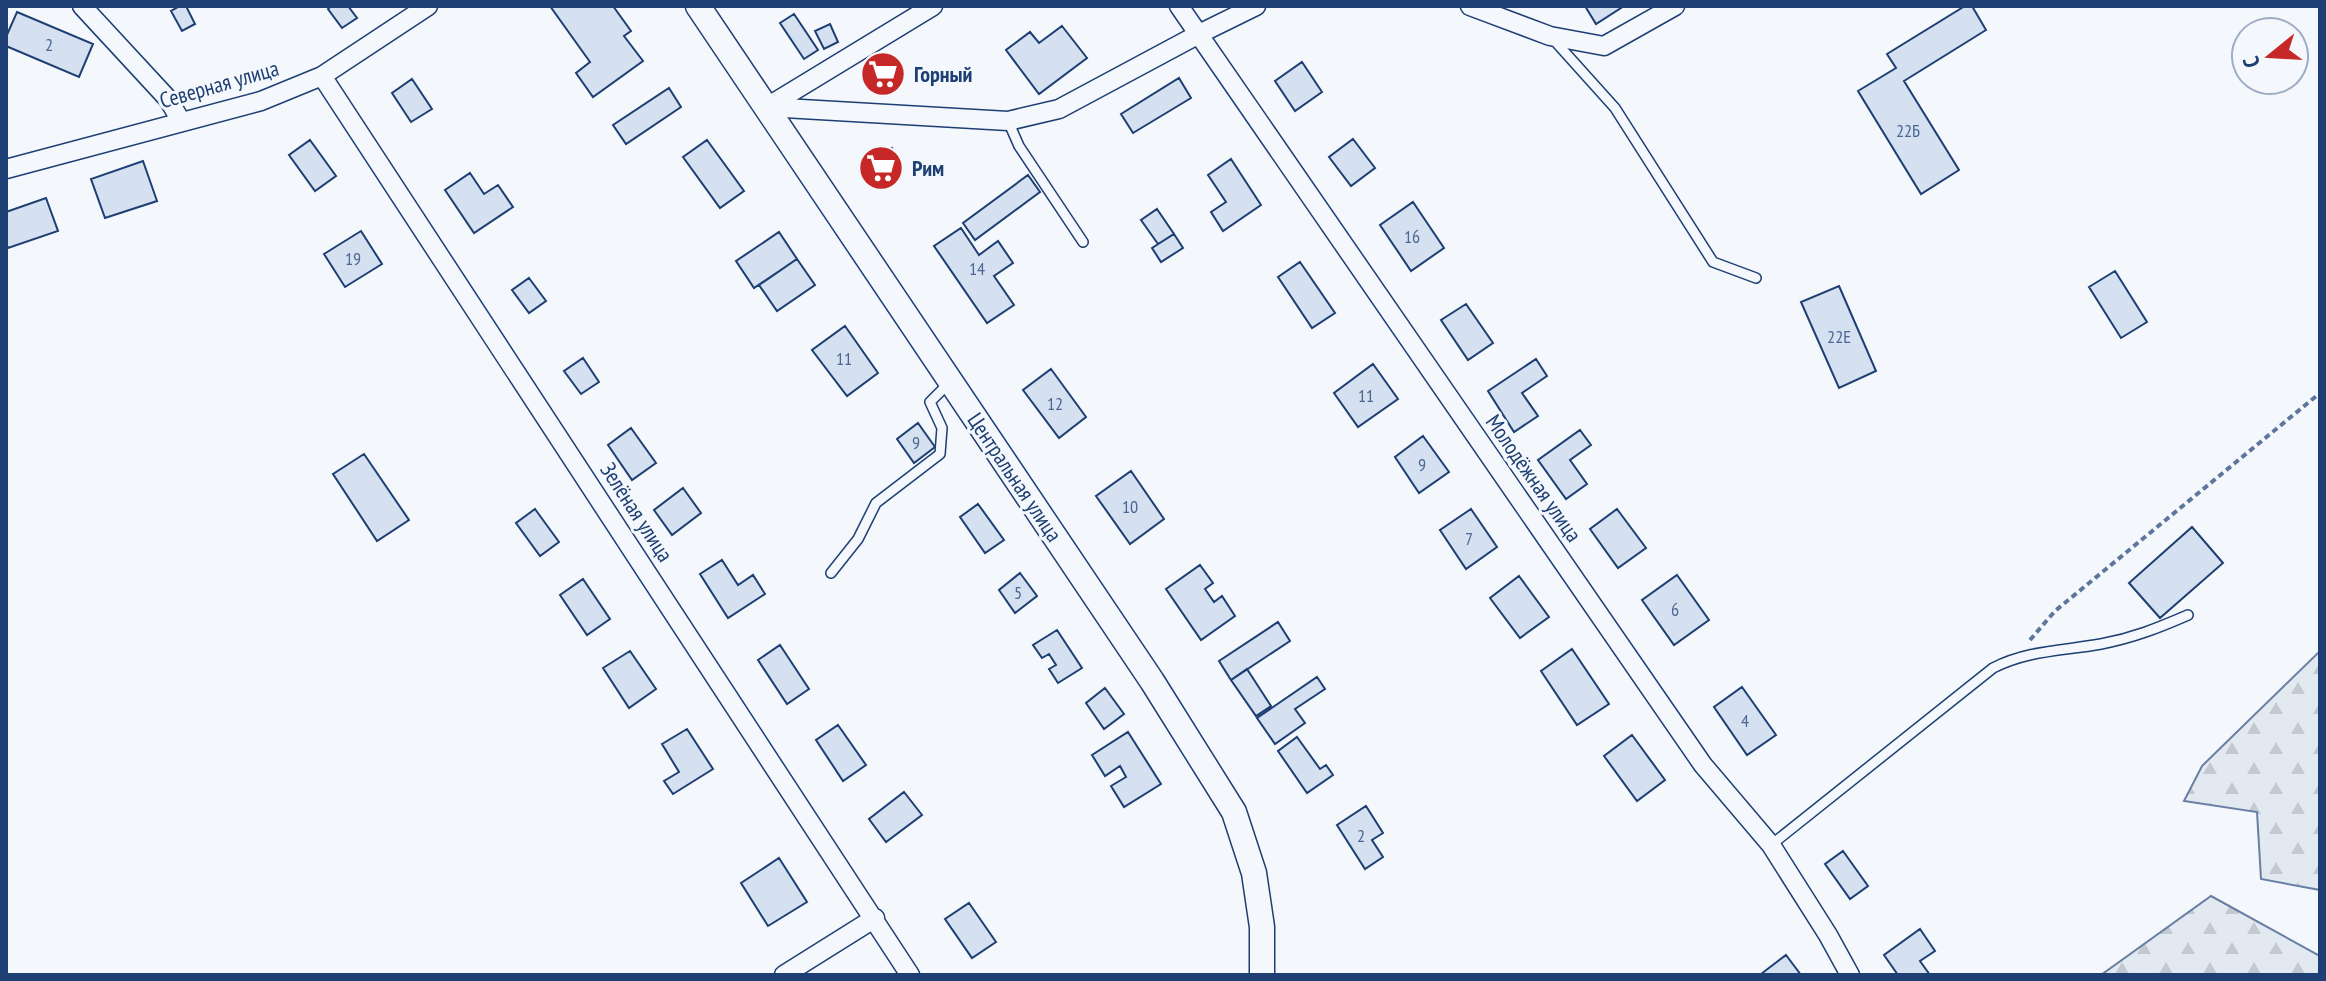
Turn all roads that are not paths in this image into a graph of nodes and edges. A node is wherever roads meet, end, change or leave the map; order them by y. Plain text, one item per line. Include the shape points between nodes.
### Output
1 (82, 6) edge
2 (698, 6) edge
3 (933, 6) edge
4 (1179, 6) edge
5 (1256, 6) edge
6 (1470, 6) edge
7 (1675, 6) edge
8 (424, 7) edge
9 (1199, 34) junction
10 (1550, 36) junction
11 (322, 76) junction
12 (767, 107) junction
13 (181, 121) junction
14 (1008, 121) junction
15 (6, 169) edge
16 (1083, 242) dead end
17 (1756, 278) dead end
18 (947, 385) dead end
19 (831, 573) dead end
20 (2188, 615) dead end
21 (1771, 845) junction
22 (875, 918) junction
23 (784, 975) edge
24 (910, 975) edge
25 (1262, 975) edge
26 (1850, 975) edge

1 - 13 street via 168,99
2 - 12 street, Центральная улица
3 - 12 street
4 - 9 street, Молодёжная улица
5 - 9 street
6 - 10 street
7 - 10 street via 1604,46
8 - 11 street, Северная улица
9 - 14 street via 1059,109
9 - 21 street, Молодёжная улица via 1703,765
10 - 17 lane via 1615,108 1713,262
11 - 13 street, Северная улица via 261,101
11 - 22 street, Зелёная улица
12 - 14 street
12 - 25 street, Центральная улица via 1234,812 1254,873
13 - 15 street, Северная улица
14 - 16 lane
18 - 19 lane via 930,402 942,428 940,454 876,503 858,539
20 - 21 lane via 2144,635 2014,658 1993,668
21 - 26 street, Молодёжная улица
22 - 23 street
22 - 24 street, Зелёная улица

